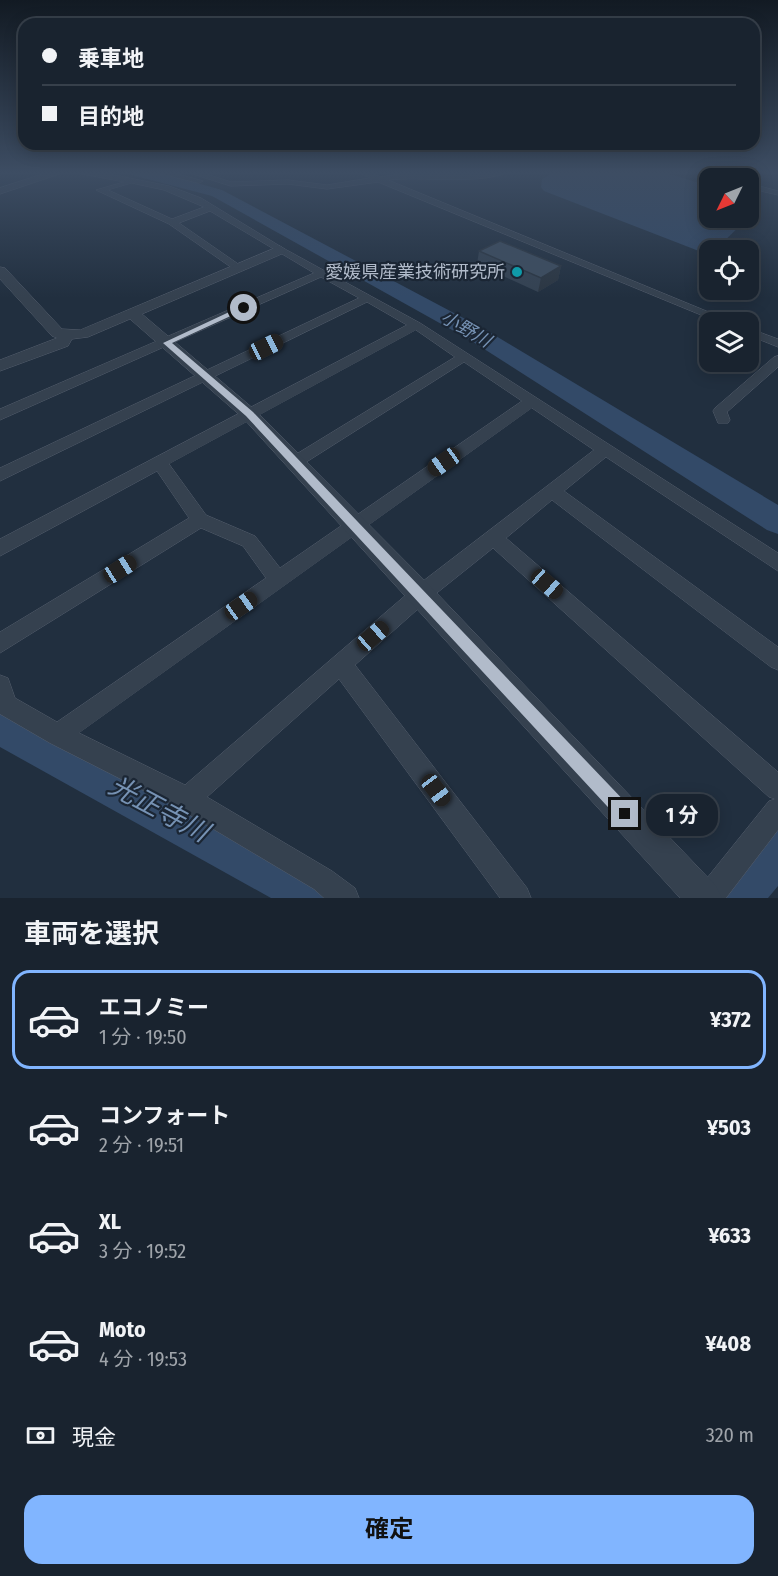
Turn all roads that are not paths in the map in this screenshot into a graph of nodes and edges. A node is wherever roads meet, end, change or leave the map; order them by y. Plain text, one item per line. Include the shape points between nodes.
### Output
1 (154, 214) edge
2 (194, 214) edge
3 (220, 214) edge
4 (470, 214) edge
5 (172, 222) junction
6 (280, 250) junction
7 (239, 268) junction
8 (322, 273) junction
9 (2, 276) edge
10 (367, 298) junction
11 (703, 312) edge
12 (133, 314) junction
13 (416, 325) junction
14 (67, 335) junction
15 (759, 336) edge
16 (166, 343) junction
17 (778, 344) edge
18 (465, 356) junction
19 (778, 360) edge
20 (0, 366) edge
21 (205, 376) junction
22 (533, 399) junction
23 (249, 414) junction
24 (0, 415) edge
25 (723, 420) dead end
26 (606, 449) junction
27 (159, 462) junction
28 (295, 462) junction
29 (0, 475) edge
30 (552, 492) junction
31 (200, 520) junction
32 (356, 525) junction
33 (493, 537) junction
34 (0, 548) edge
35 (778, 563) edge
36 (278, 580) junction
37 (421, 594) junction
38 (0, 643) edge
39 (778, 660) edge
40 (341, 664) junction
41 (0, 686) edge
42 (58, 735) junction
43 (778, 788) edge
44 (187, 799) junction
45 (778, 810) edge
46 (345, 898) edge
47 (517, 898) edge
48 (704, 898) edge
49 (709, 898) edge

1 - 5 street
2 - 5 street
3 - 6 street
4 - 11 street
5 - 7 street
6 - 7 street
6 - 8 street
7 - 12 street
8 - 10 street
8 - 16 street
9 - 14 street via 57,333
10 - 13 street
10 - 21 street
12 - 14 street via 83,334
12 - 16 street
13 - 18 street
13 - 23 street
14 - 20 street via 63,343
15 - 17 street
16 - 21 street
16 - 24 street
18 - 22 street
18 - 28 street
19 - 25 street via 727,403 720,411
21 - 23 street
21 - 29 street
22 - 26 street
22 - 32 street
23 - 27 street
23 - 28 street
26 - 30 street
26 - 35 street
27 - 31 street
27 - 34 street
28 - 32 street
30 - 33 street
30 - 39 street
31 - 36 street via 249,541
31 - 38 street
32 - 36 street
32 - 37 street
33 - 37 street
33 - 43 street
36 - 42 street
37 - 40 street
37 - 48 street
40 - 44 street
40 - 47 street
41 - 42 street via 6,705
42 - 44 street
44 - 46 street via 323,880
45 - 49 street

